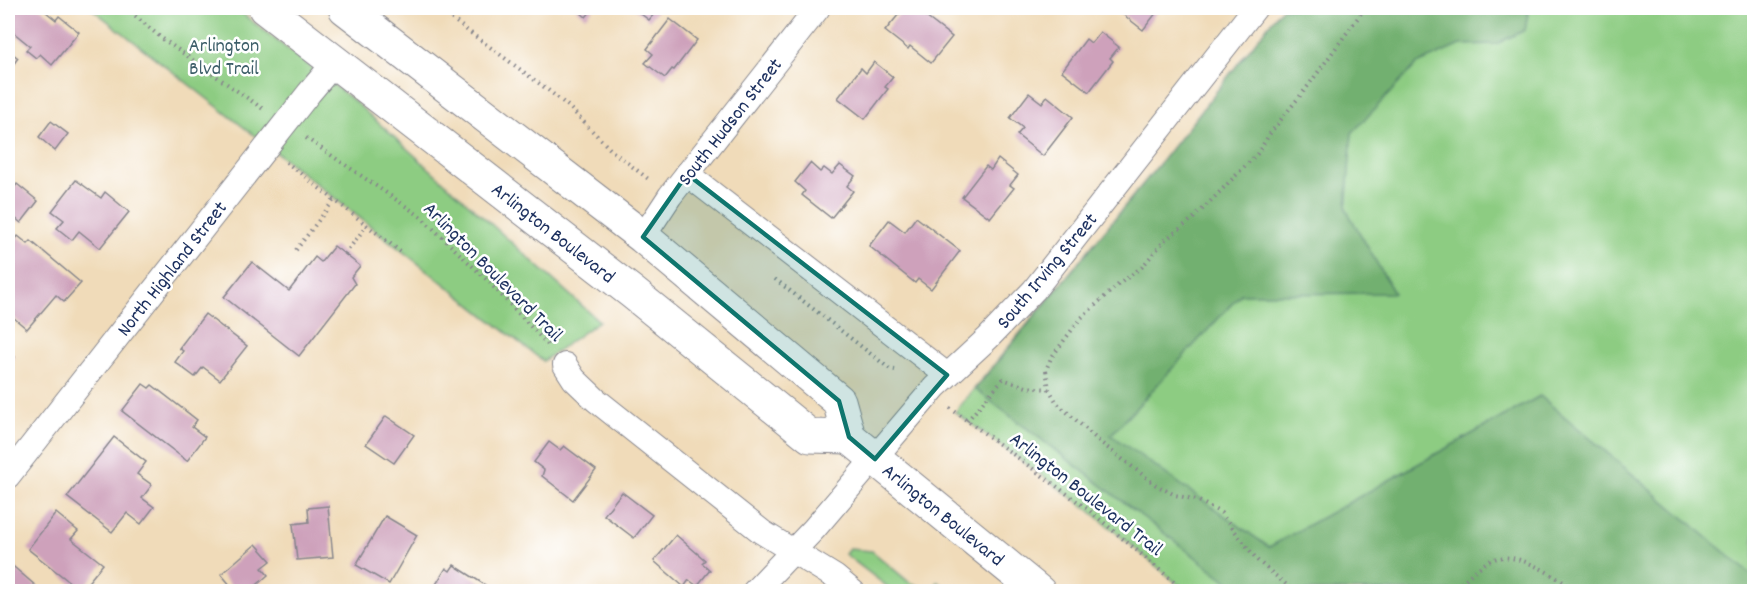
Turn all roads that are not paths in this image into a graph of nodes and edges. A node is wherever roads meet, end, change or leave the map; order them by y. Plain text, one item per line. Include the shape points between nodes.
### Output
1 (265, 8) edge
2 (818, 8) edge
3 (1255, 8) edge
4 (361, 12) edge
5 (336, 61) junction
6 (687, 174) junction
7 (643, 237) junction
8 (565, 365) road end
9 (947, 375) junction
10 (849, 437) junction
11 (875, 459) junction
12 (8, 476) edge
13 (793, 550) junction
14 (754, 591) edge
15 (853, 591) edge
16 (1040, 591) edge

1 - 5 highway, Arlington Boulevard
2 - 6 street, South Hudson Street
3 - 9 street, South Irving Street via 1034,290
4 - 7 highway
5 - 10 highway, Arlington Boulevard via 810,436
5 - 12 street, North Highland Street
6 - 7 street, South Hudson Street
6 - 9 street
7 - 10 highway via 839,401
8 - 13 street via 596,400 762,532
9 - 11 street, South Irving Street
10 - 11 highway, Arlington Boulevard
11 - 13 street, South Irving Street
11 - 16 highway, Arlington Boulevard
13 - 14 street, South Irving Street
13 - 15 street

